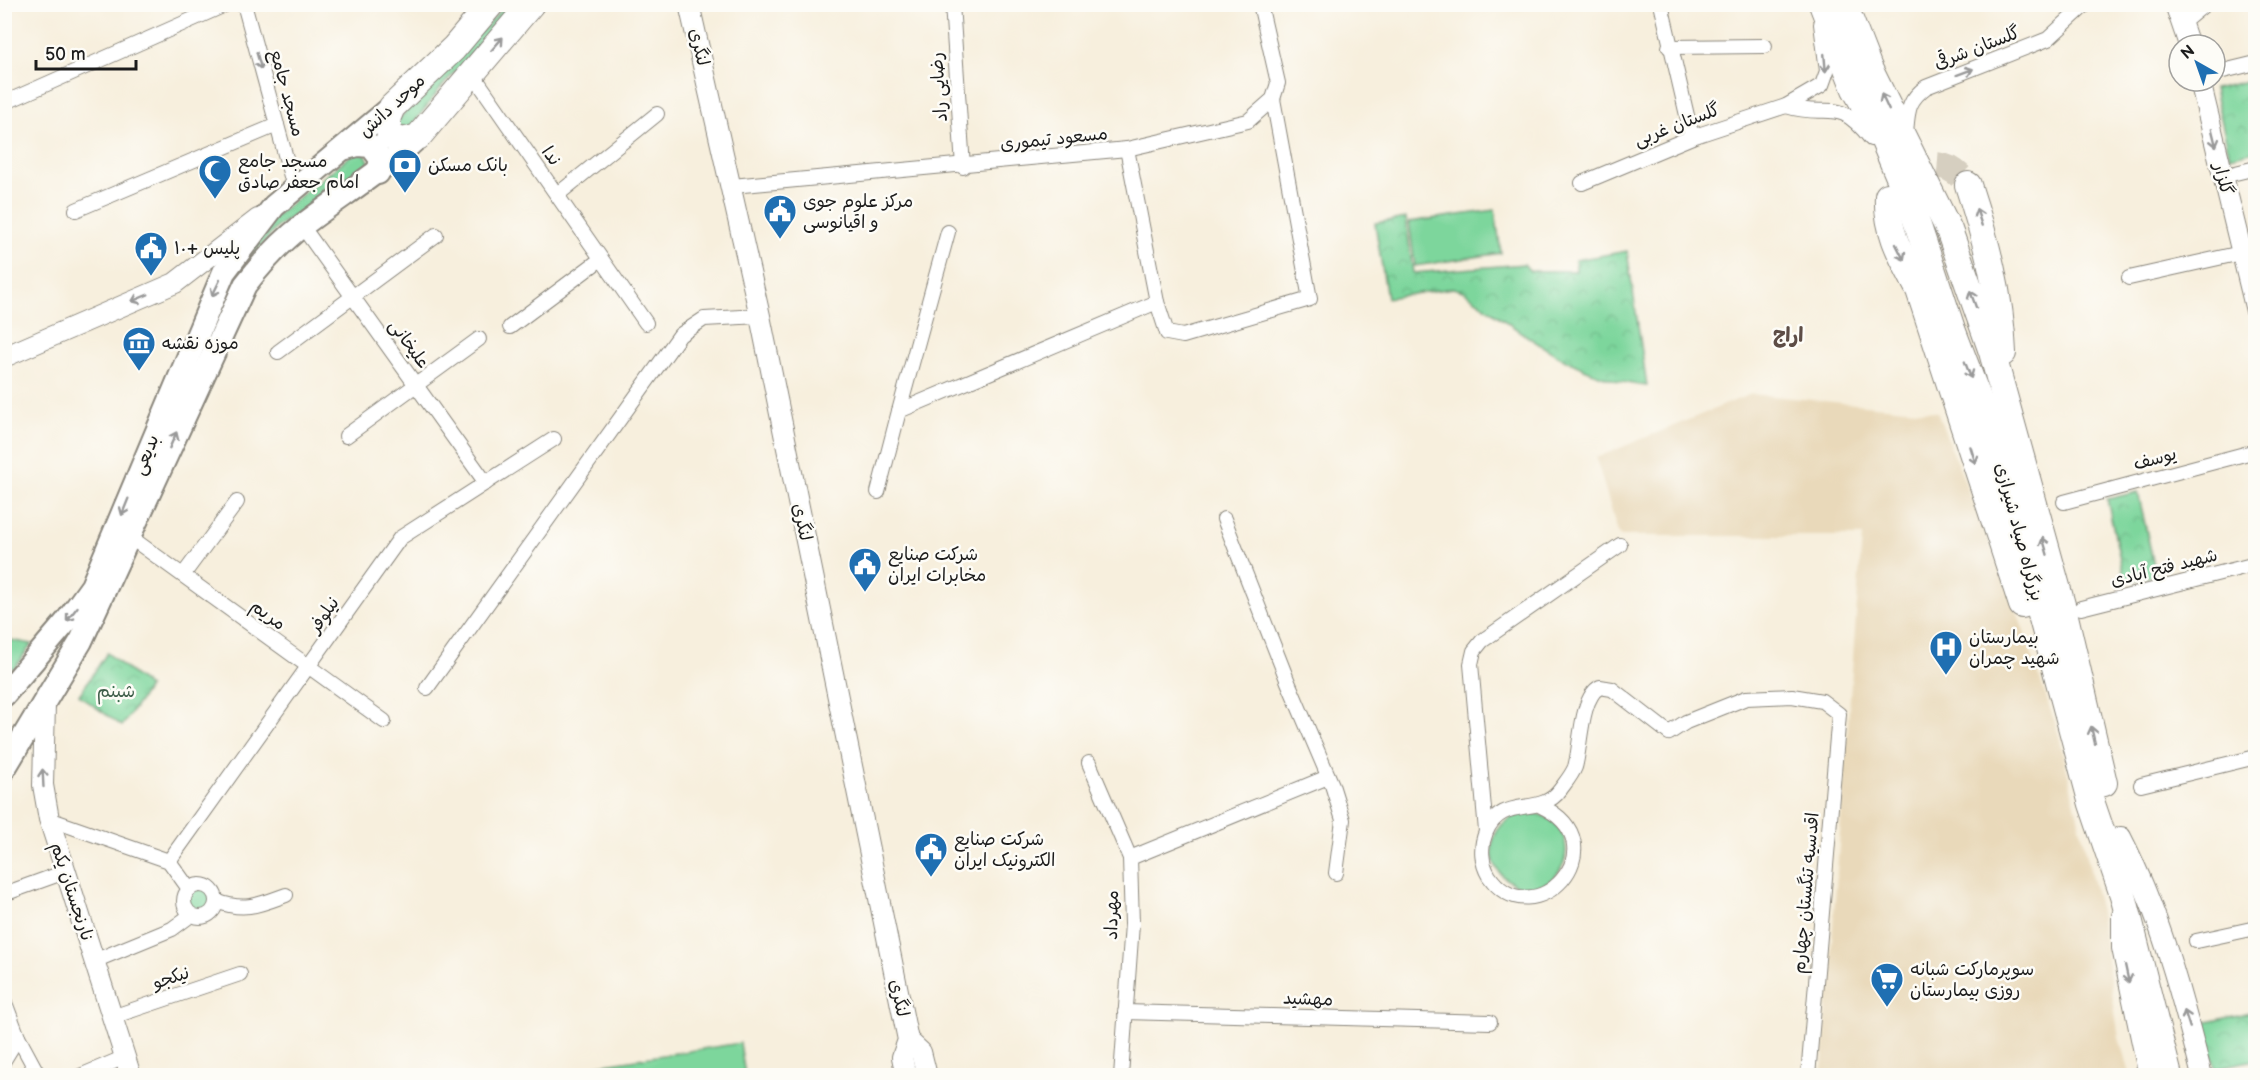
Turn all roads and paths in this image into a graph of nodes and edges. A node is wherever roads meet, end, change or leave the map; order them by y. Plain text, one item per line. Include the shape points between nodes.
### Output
1 (227, 4) edge
2 (244, 4) edge
3 (491, 4) edge
4 (531, 4) edge
5 (689, 4) edge
6 (952, 4) edge
7 (1260, 4) edge
8 (1661, 4) edge
9 (1820, 4) edge
10 (1844, 4) edge
11 (2086, 4) edge
12 (2205, 4) edge
13 (2178, 14) edge
14 (2185, 33) edge
15 (1766, 46) dead end
16 (1669, 47) junction
17 (2256, 63) edge
18 (2227, 70) edge
19 (472, 73) junction
20 (2203, 93) edge
21 (1273, 99) junction
22 (4, 104) edge
23 (1786, 106) junction
24 (392, 107) junction
25 (657, 114) dead end
26 (277, 125) junction
27 (418, 137) junction
28 (1692, 137) junction
29 (1905, 138) junction
30 (346, 148) junction
31 (1127, 149) junction
32 (963, 167) junction
33 (2256, 168) edge
34 (378, 173) junction
35 (2223, 176) junction
36 (1582, 183) dead end
37 (1968, 185) tunnel mouth
38 (732, 186) junction
39 (295, 191) junction
40 (557, 195) junction
41 (1888, 196) dead end
42 (274, 206) junction
43 (1912, 208) junction
44 (76, 210) dead end
45 (302, 226) junction
46 (948, 232) dead end
47 (436, 235) dead end
48 (2241, 253) junction
49 (601, 259) junction
50 (2129, 278) dead end
51 (354, 297) junction
52 (236, 302) joint
53 (1157, 302) junction
54 (2256, 311) edge
55 (760, 316) junction
56 (646, 323) dead end
57 (510, 327) dead end
58 (479, 339) dead end
59 (278, 352) dead end
60 (4, 357) edge
61 (416, 385) junction
62 (2005, 399) junction
63 (899, 411) junction
64 (346, 436) dead end
65 (554, 440) dead end
66 (2256, 451) edge
67 (486, 483) junction
68 (878, 492) dead end
69 (237, 502) dead end
70 (2064, 502) dead end
71 (1224, 519) dead end
72 (130, 537) junction
73 (1620, 545) dead end
74 (2256, 564) edge
75 (183, 575) junction
76 (2081, 608) dead end
77 (309, 667) junction
78 (427, 688) dead end
79 (4, 695) edge
80 (45, 704) junction
81 (384, 721) dead end
82 (2256, 757) edge
83 (1089, 763) dead end
84 (4, 769) edge
85 (1328, 777) junction
86 (2141, 785) dead end
87 (2092, 804) junction
88 (1541, 806) junction
89 (49, 819) junction
90 (1486, 831) junction
91 (2121, 837) junction
92 (1130, 858) junction
93 (169, 861) junction
94 (65, 872) junction
95 (1336, 873) dead end
96 (189, 888) junction
97 (4, 894) edge
98 (286, 895) dead end
99 (2123, 895) junction
100 (216, 901) junction
101 (191, 915) junction
102 (2256, 928) edge
103 (2196, 941) dead end
104 (94, 961) junction
105 (240, 974) dead end
106 (4, 1000) edge
107 (1125, 1012) junction
108 (112, 1017) junction
109 (1490, 1022) dead end
110 (18, 1036) junction
111 (908, 1040) junction
112 (4, 1060) edge
113 (128, 1066) edge
114 (39, 1076) edge
115 (80, 1076) edge
116 (906, 1076) edge
117 (927, 1076) edge
118 (1121, 1076) edge
119 (1809, 1076) edge
120 (2149, 1076) edge
121 (2169, 1076) edge
122 (2185, 1076) edge
123 (2202, 1076) edge

1 - 22 street
2 -> 26 street, مسجد جامع
3 - 24 highway, موحد دانش via 454,48
19 -> 4 highway, موحد دانش
5 - 38 main road, لنگری
6 - 32 street, رضایی راد
7 - 21 street via 1276,68 1278,83
8 - 16 street
9 -> 23 street, گلستان غربی via 1827,71 1822,85
9 - 43 highway, بزرگراه صیاد شیرازی via 1855,89 1884,141
29 -> 10 highway, بزرگراه صیاد شیرازی via 1869,68
29 -> 11 street, گلستان شرقی via 1913,96 2048,39
12 - 13 street
13 - 14 main road
15 - 16 street
16 - 28 street
17 - 18 street
19 - 27 highway, موحد دانش
19 - 40 street, ندا
20 -> 35 main road, گلزار
21 - 31 street, مسعود تیموری via 1248,121
21 - 53 street via 1310,299 1183,336 1167,333
23 - 28 street, گلستان غربی
23 - 43 street via 1801,111 1840,110 1857,121
24 - 27 highway via 387,119 390,136 402,141
24 - 30 main road, موحد دانش
25 - 40 street
26 - 39 street, مسجد جامع
26 - 44 street
27 - 34 main road, موحد دانش
28 - 36 street, گلستان غربی
62 -> 29 highway, بزرگراه صیاد شیرازی via 1949,230
30 - 34 main road via 372,146 381,159
30 - 39 main road, موحد دانش
31 - 32 street, مسعود تیموری
31 - 53 street
32 - 38 street, مسعود تیموری
33 - 35 street
34 - 45 main road, موحد دانش
35 - 48 main road, گلزار
62 -> 37 highway via 1994,279
38 - 55 main road, لنگری
39 - 42 main road, موحد دانش
40 - 49 street, ندا
41 -> 87 highway via 1887,216 1894,241 1919,290 2066,740
42 -> 60 main road, موحد دانش via 175,283
42 -> 79 main road, بدیعی via 215,287 92,586
43 -> 87 highway, بزرگراه صیاد شیرازی via 1993,437
45 - 51 street, علیخانی
45 - 52 main road, موحد دانش via 258,268
46 - 63 street
47 - 51 street
48 - 50 street
48 - 54 main road, گلزار
49 - 56 street, ندا
49 - 57 street
51 - 59 street
51 - 61 street, علیخانی
72 -> 52 main road, بدیعی
53 - 63 street
55 - 78 street via 704,319 680,335
55 - 111 main road, لنگری
58 - 61 street
61 - 64 street
61 - 67 street, علیخانی
91 -> 62 highway, بزرگراه صیاد شیرازی via 2105,790 2064,612
63 - 68 street
65 - 67 street, نیلوفر
66 - 70 street, یوسف
67 - 77 street, نیلوفر via 400,538
69 - 75 street
71 - 85 street
72 - 75 street, مریم
72 - 80 main road, بدیعی via 81,641
73 - 90 street via 1482,641 1474,651 1471,664
74 - 76 street, شهید فتح آبادی
75 - 77 street, مریم
77 - 81 street, مریم
77 - 93 street, نیلوفر
80 - 84 main road, بدیعی
89 -> 80 main road, نارنجستان یکم via 43,785
82 - 86 street
83 - 92 street, مهرداد
85 - 92 street
85 - 95 street via 1343,820
87 - 99 highway, بزرگراه صیاد شیرازی
88 - 90 street via 1509,809
88 - 90 street via 1565,823 1572,836 1572,866 1554,890 1525,897 1497,886 1482,860
88 - 119 street, اقدسیه تنگستان چهارم via 1554,798 1575,769 1592,692 1600,687 1612,689 1669,733 1746,698 1792,696 1822,701 1839,714
89 - 93 street
89 - 94 main road, نارنجستان یکم
91 - 122 highway, بزرگراه صیاد شیرازی
123 -> 91 main road via 2149,901
92 - 107 street, مهرداد via 1132,924
93 - 96 street
94 - 97 street
94 - 104 main road, نارنجستان یکم
96 - 100 street via 209,888
96 - 101 street via 184,902
98 - 100 street via 254,907
99 -> 120 main road via 2122,948
99 - 121 highway, بزرگراه صیاد شیرازی
100 - 101 street via 206,916
101 - 104 street via 172,929
102 - 103 street
104 - 108 main road, نارنجستان یکم
105 - 108 street, نیکجو
106 - 110 street
107 - 109 street, مهشید
107 - 118 street, مهرداد
108 - 113 main road, نارنجستان یکم
110 - 112 street
110 - 114 street
111 - 116 main road via 902,1057
111 - 117 main road via 921,1052
113 - 115 street

